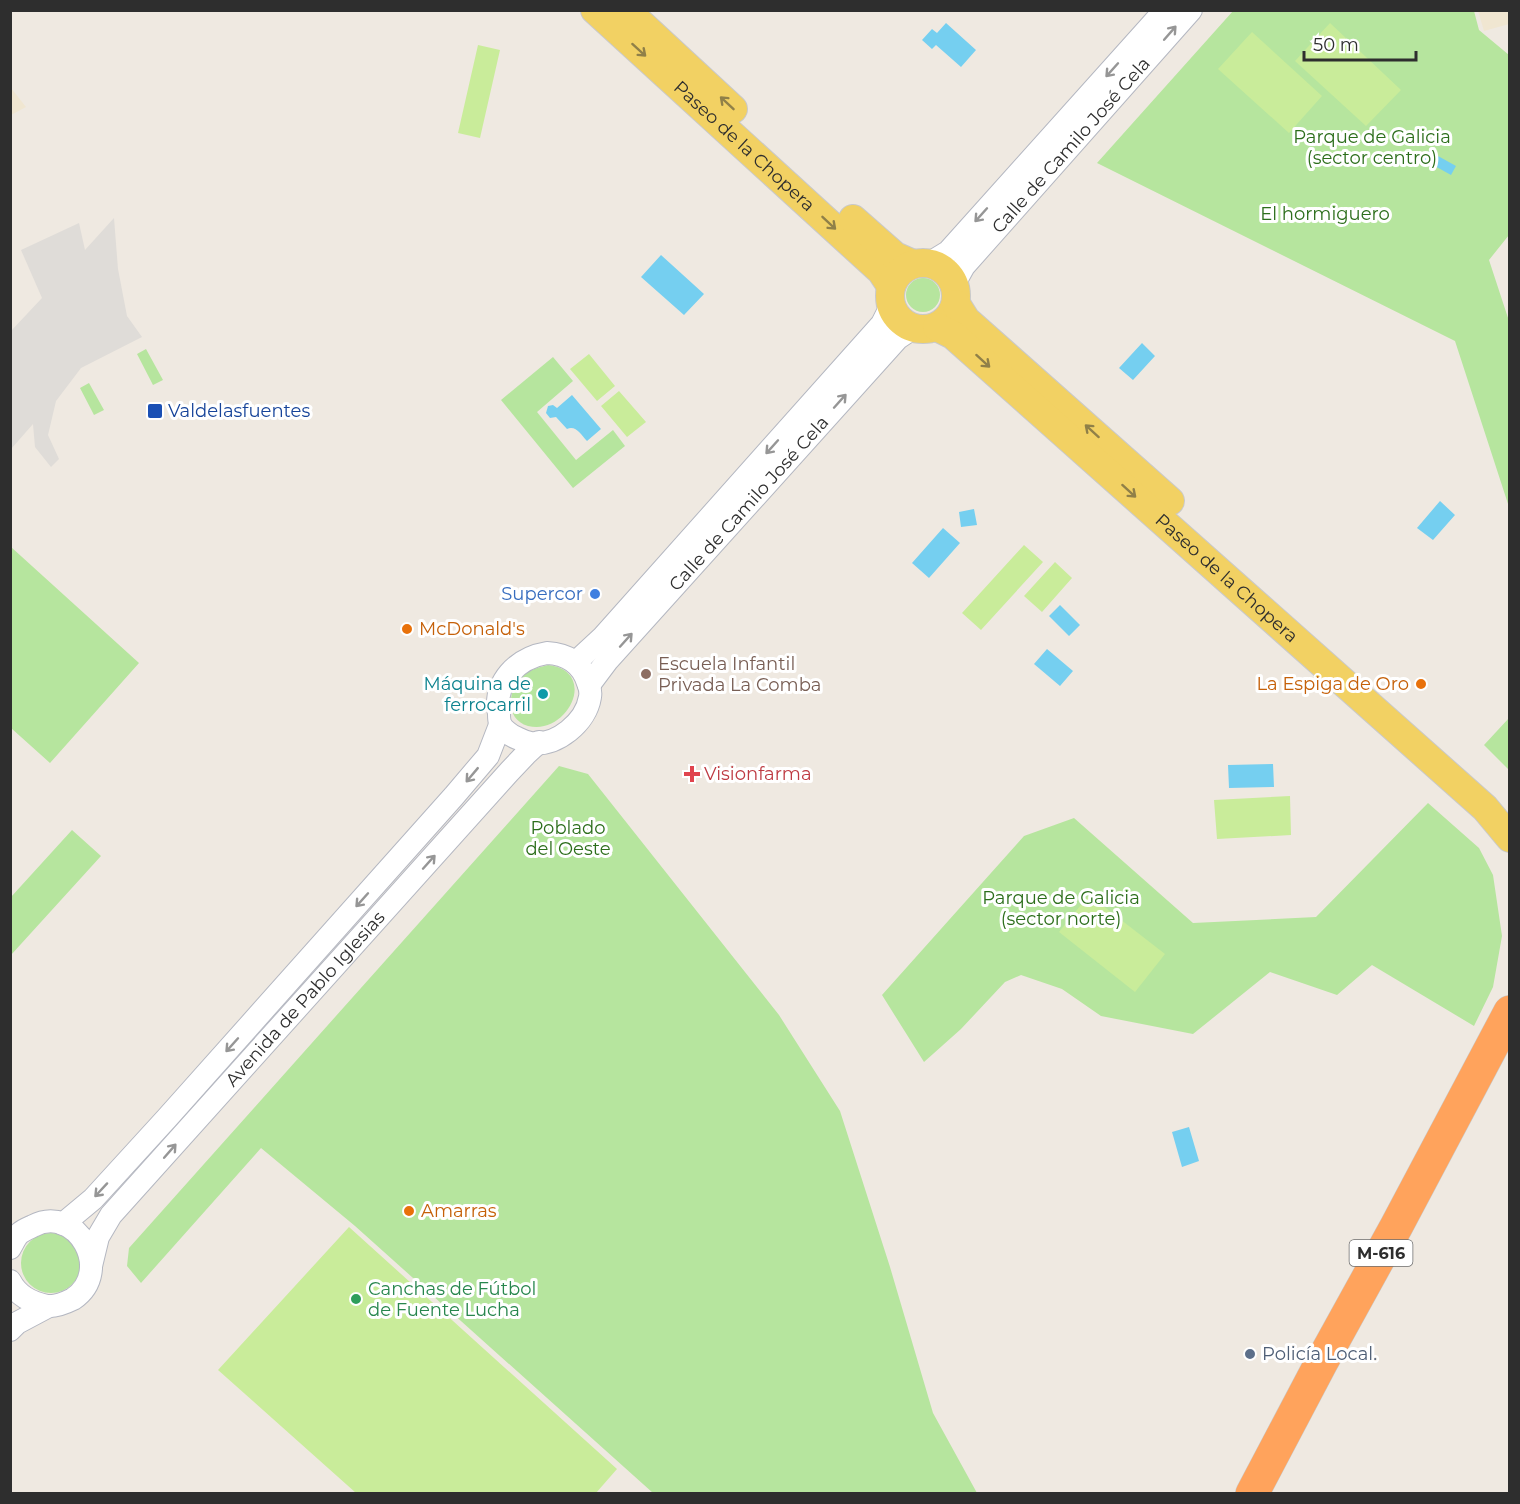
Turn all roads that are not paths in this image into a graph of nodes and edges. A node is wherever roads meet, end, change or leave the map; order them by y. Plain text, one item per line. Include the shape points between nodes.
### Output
1 (595, 10) edge
2 (626, 10) edge
3 (1165, 10) edge
4 (1191, 10) edge
5 (922, 264) junction
6 (955, 294) junction
7 (891, 296) junction
8 (925, 327) junction
9 (576, 662) junction
10 (589, 685) junction
11 (500, 725) junction
12 (539, 742) junction
13 (1509, 808) edge
14 (1509, 838) edge
15 (1509, 1012) edge
16 (1509, 1058) edge
17 (63, 1224) junction
18 (10, 1248) edge
19 (91, 1266) junction
20 (11, 1285) edge
21 (49, 1306) junction
22 (10, 1330) edge
23 (1252, 1494) edge
24 (1273, 1494) edge

1 -> 7 main road, Paseo de la Chopera via 881,271
5 -> 2 main road, Paseo de la Chopera via 894,256
3 -> 5 street, Calle de Camilo José Cela via 948,252
6 -> 4 street, Calle de Camilo José Cela via 963,266
5 - 6 main road via 940,267 949,274
5 - 7 main road via 899,273
6 - 8 main road via 952,314 945,322
13 -> 6 main road, Paseo de la Chopera via 966,320
7 - 8 main road via 896,316 904,323
7 -> 9 street, Calle de Camilo José Cela via 882,324 603,637
10 -> 8 street, Calle de Camilo José Cela via 606,661 898,338
8 -> 14 main road, Paseo de la Chopera via 953,335 1441,768 1488,811
9 - 10 street
9 - 11 street via 547,653 528,658 513,669 500,689
10 - 12 street via 589,701 577,722 562,736
11 - 12 street via 513,737
11 -> 17 street, Avenida de Pablo Iglesias via 488,756 438,815 93,1199
19 -> 12 street, Avenida de Pablo Iglesias via 98,1237 111,1215
15 - 23 highway, M-616
16 - 24 highway, M-616
17 - 18 street via 40,1222 20,1233
17 - 19 street via 78,1233 88,1248
19 - 21 street, Avenida de Pablo Iglesias via 88,1280 76,1297
20 - 21 street via 28,1300
21 - 22 street

